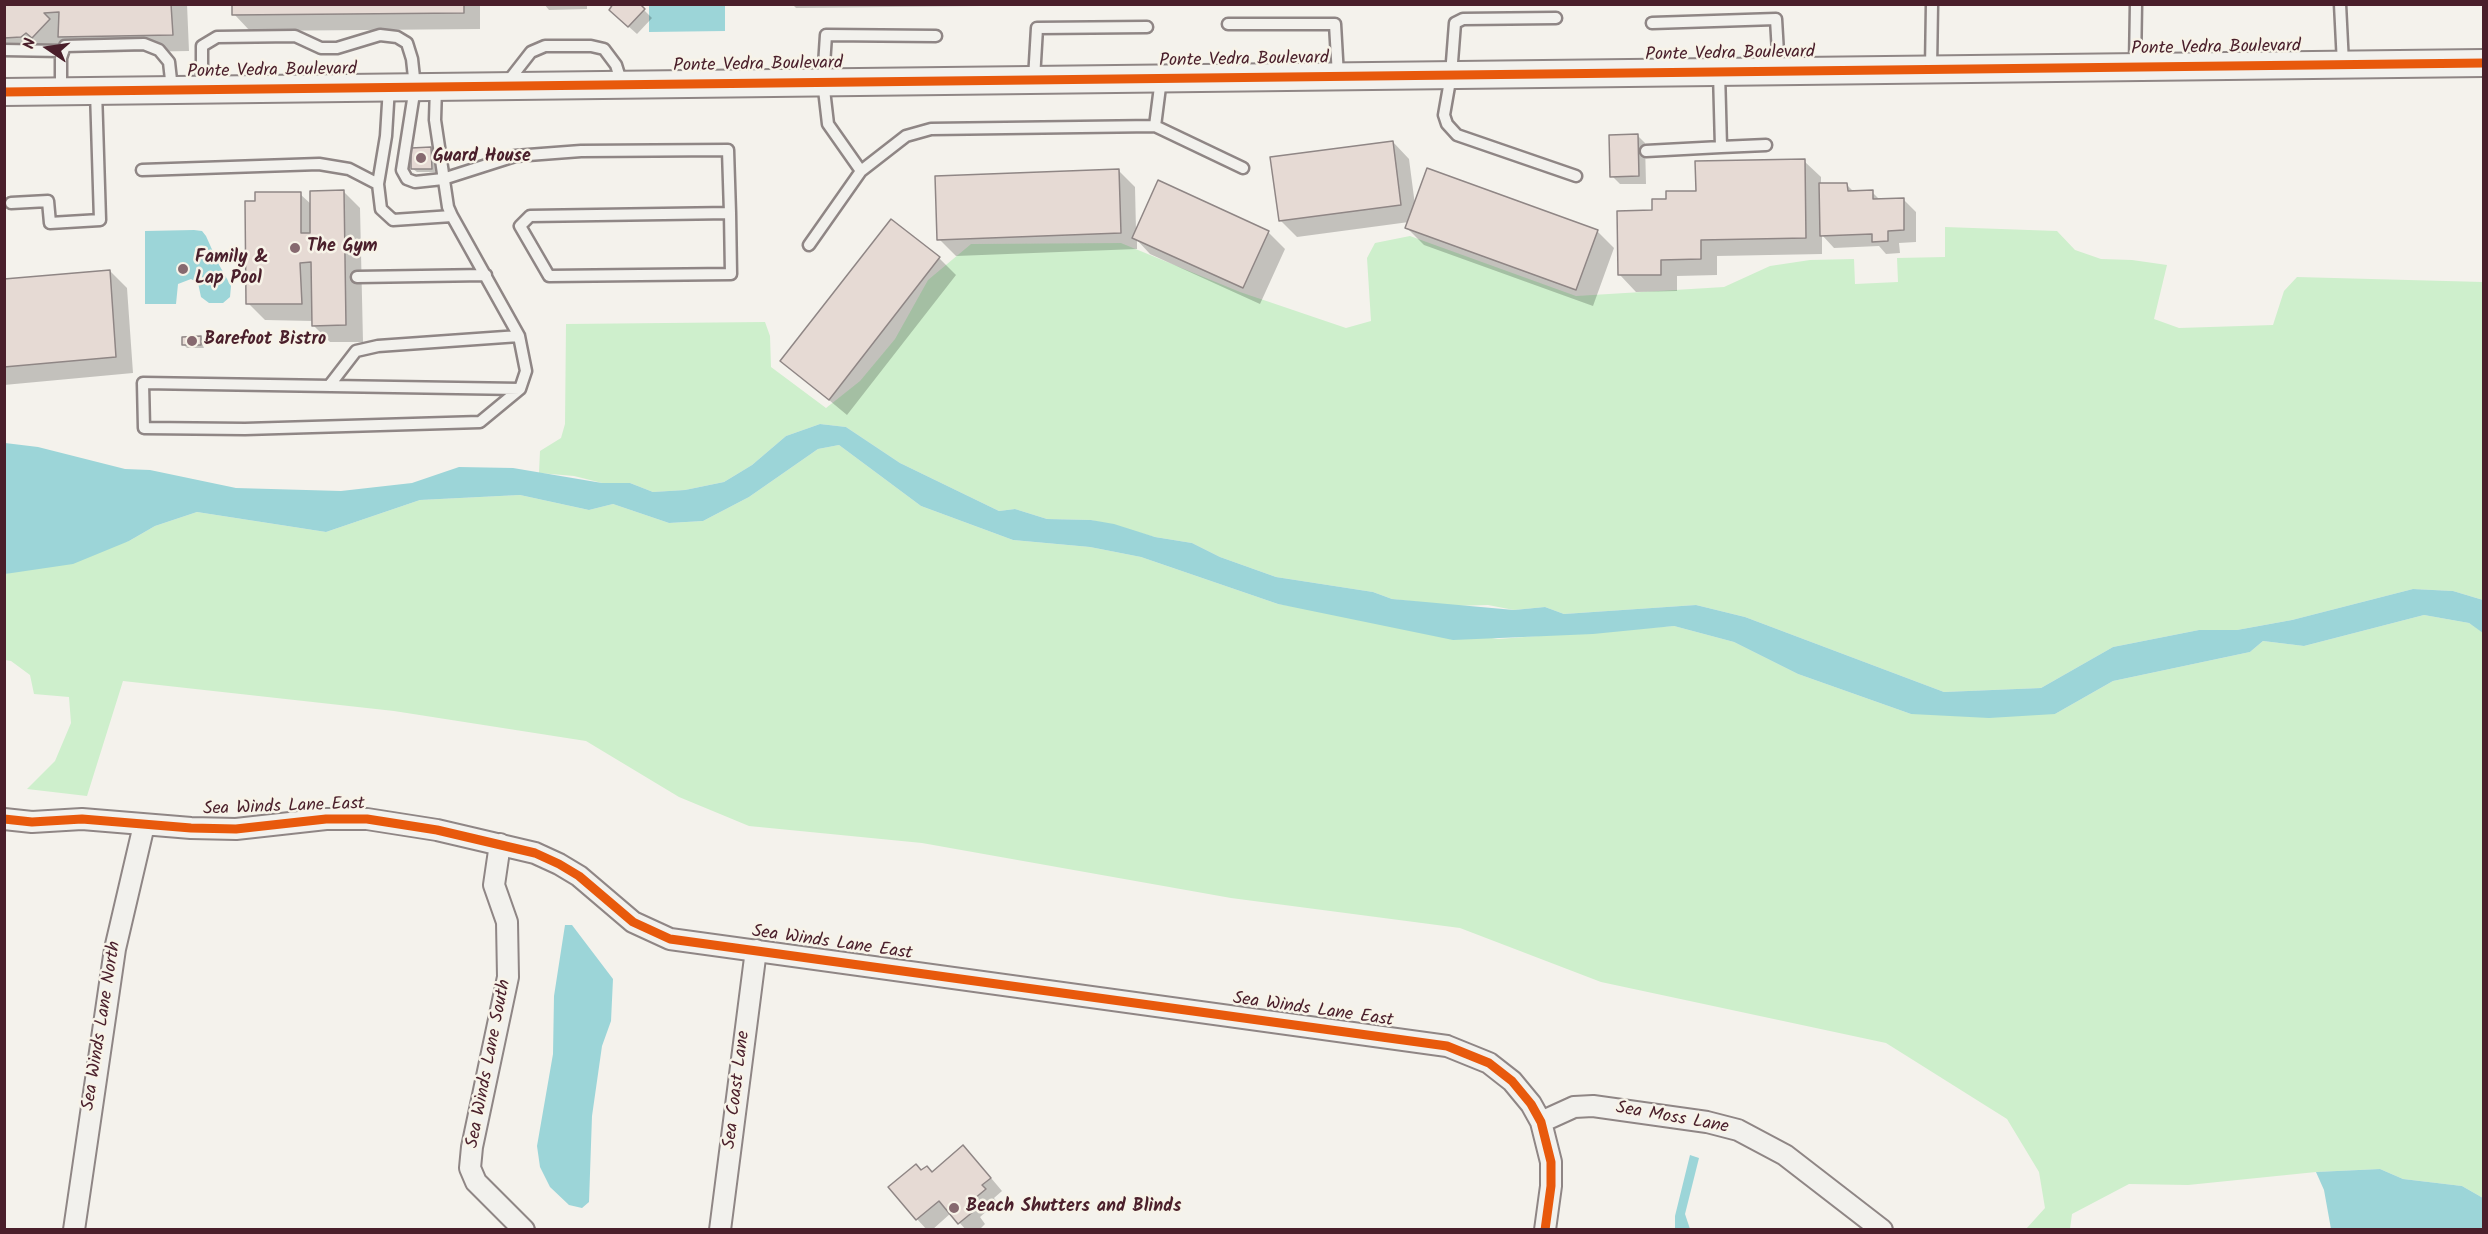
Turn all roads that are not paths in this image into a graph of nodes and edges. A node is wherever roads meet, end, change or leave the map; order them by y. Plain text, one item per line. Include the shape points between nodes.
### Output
1 (1932, 4) edge
2 (2136, 4) edge
3 (2340, 4) edge
4 (1556, 18) dead end
5 (1228, 24) dead end
6 (1652, 24) dead end
7 (1147, 27) dead end
8 (936, 36) dead end
9 (4, 50) edge
10 (62, 51) junction
11 (2484, 63) edge
12 (2343, 64) junction
13 (2135, 67) junction
14 (1931, 69) junction
15 (1779, 71) junction
16 (1719, 72) junction
17 (1451, 75) junction
18 (1338, 76) junction
19 (1161, 78) junction
20 (1034, 80) junction
21 (823, 81) junction
22 (622, 84) junction
23 (505, 86) junction
24 (389, 87) junction
25 (426, 87) junction
26 (202, 89) junction
27 (172, 90) junction
28 (61, 91) junction
29 (96, 91) junction
30 (4, 92) edge
31 (1155, 126) junction
32 (1766, 145) dead end
33 (1721, 147) junction
34 (1646, 151) dead end
35 (1243, 168) dead end
36 (142, 170) dead end
37 (861, 171) junction
38 (1576, 176) dead end
39 (443, 179) junction
40 (378, 184) junction
41 (12, 203) dead end
42 (730, 213) junction
43 (452, 216) junction
44 (809, 245) dead end
45 (486, 275) junction
46 (357, 277) dead end
47 (519, 336) junction
48 (329, 386) junction
49 (520, 389) junction
50 (4, 819) edge
51 (32, 822) junction
52 (144, 825) junction
53 (4, 834) edge
54 (500, 844) junction
55 (756, 951) junction
56 (1541, 1122) junction
57 (74, 1230) edge
58 (524, 1230) edge
59 (720, 1230) edge
60 (1545, 1230) edge
61 (1882, 1230) edge

1 - 14 lane
2 - 13 lane
3 - 12 lane
4 - 17 lane via 1463,19 1455,23
5 - 18 lane via 1335,24
6 - 15 lane via 1776,19
7 - 20 lane via 1037,28
8 - 21 lane via 826,35
9 - 10 lane
10 - 27 lane via 65,46 152,46 169,62
10 - 28 lane
11 - 12 street, Ponte Vedra Boulevard
12 - 13 street, Ponte Vedra Boulevard
13 - 14 street, Ponte Vedra Boulevard
14 - 15 street, Ponte Vedra Boulevard
15 - 16 street, Ponte Vedra Boulevard
16 - 17 street, Ponte Vedra Boulevard
16 - 33 lane
17 - 18 street, Ponte Vedra Boulevard
17 - 38 lane via 1444,115 1458,135
18 - 19 street, Ponte Vedra Boulevard
19 - 20 street, Ponte Vedra Boulevard
19 - 31 lane
20 - 21 street, Ponte Vedra Boulevard
21 - 22 street, Ponte Vedra Boulevard
21 - 37 lane via 828,124
22 - 23 street, Ponte Vedra Boulevard
22 - 23 lane via 616,65 604,49 545,46 531,52
23 - 25 street, Ponte Vedra Boulevard
24 - 25 street, Ponte Vedra Boulevard
24 - 26 street, Ponte Vedra Boulevard
24 - 40 lane
25 - 26 lane via 407,43 398,37 380,35 337,48 321,48 295,36 274,35 217,37 202,46
25 - 39 lane
25 - 39 lane via 402,170 407,179 415,182
26 - 27 street, Ponte Vedra Boulevard
27 - 29 street, Ponte Vedra Boulevard
28 - 29 street, Ponte Vedra Boulevard
28 - 30 street, Ponte Vedra Boulevard
29 - 41 lane via 100,220 50,223 48,201
31 - 35 lane
31 - 37 lane via 931,129 906,136
32 - 33 lane
33 - 34 lane
36 - 40 lane via 319,164 349,169
37 - 44 lane
39 - 42 lane via 516,156 581,151 728,150
39 - 43 lane
40 - 43 lane via 381,209 393,220
42 - 42 lane via 731,274 549,276 520,226 530,216
43 - 45 lane
45 - 46 lane
45 - 47 lane
47 - 48 lane via 378,345 356,351
47 - 49 lane via 526,371
48 - 49 lane
48 - 49 lane via 143,383 144,428 480,422
50 - 51 street, Sea Winds Lane East
51 - 52 street, Sea Winds Lane East via 82,819
51 - 53 street
52 - 54 street, Sea Winds Lane East via 236,829 326,819 367,819
52 - 57 street, Sea Winds Lane North via 115,949
54 - 55 street, Sea Winds Lane East via 536,853 559,864 650,932 670,939
54 - 58 street, Sea Winds Lane South via 494,885 507,921 508,977 470,1168 476,1182
55 - 56 street, Sea Winds Lane East via 1447,1046 1475,1056 1512,1081
55 - 59 street, Sea Coast Lane
56 - 60 street, Sea Winds Lane East via 1551,1162
56 - 61 street, Sea Moss Lane via 1574,1107 1593,1106 1738,1130 1785,1155

